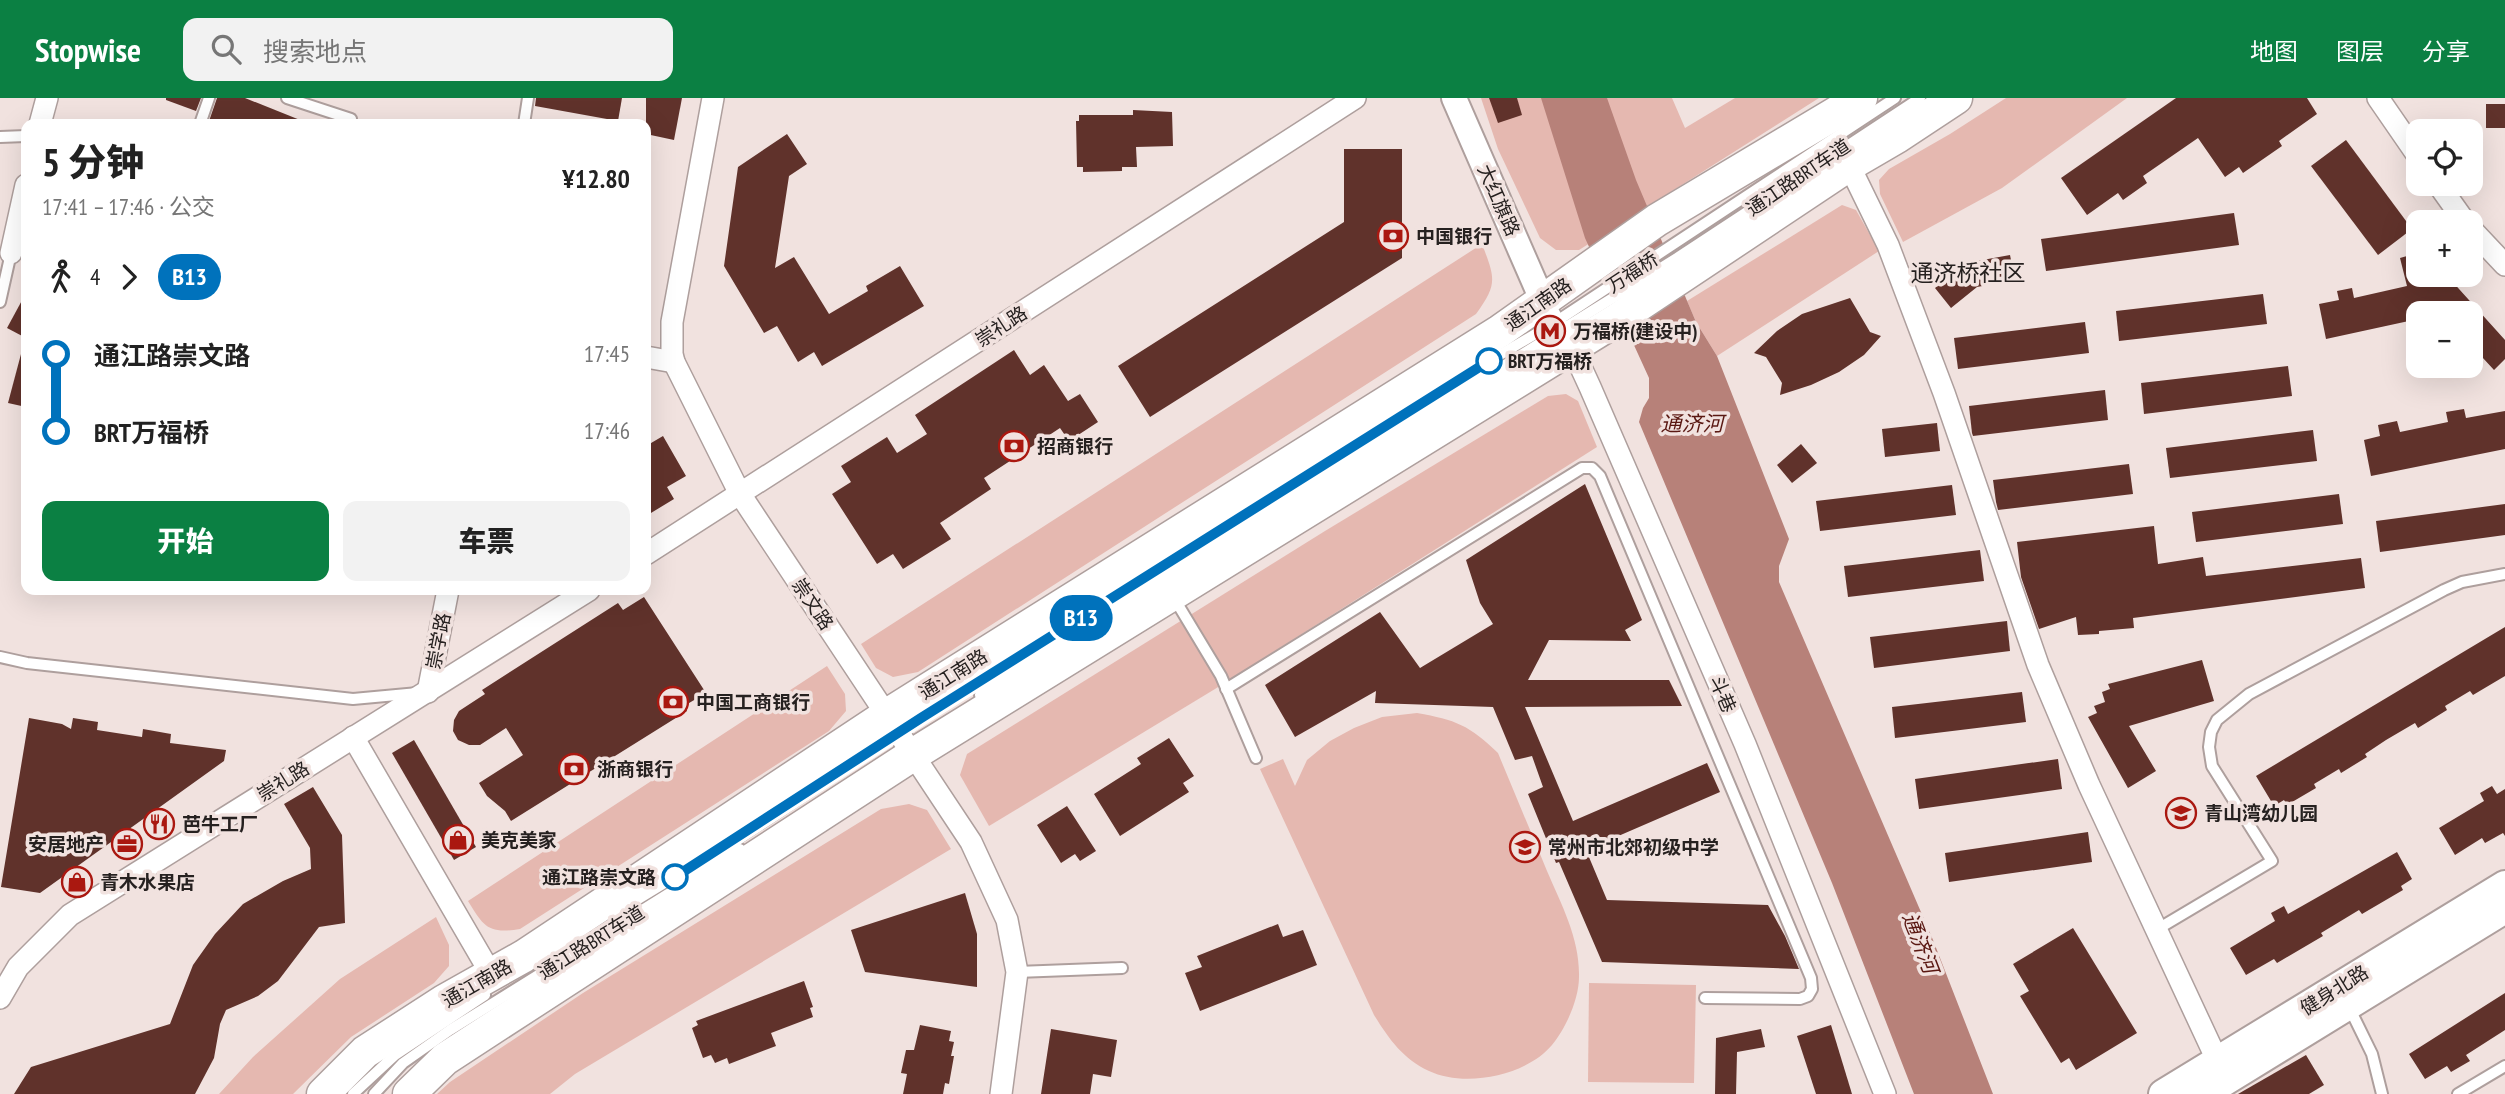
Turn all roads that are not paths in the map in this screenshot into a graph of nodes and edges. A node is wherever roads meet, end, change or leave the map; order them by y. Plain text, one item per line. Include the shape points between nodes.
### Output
1 (47, 98) edge
2 (209, 98) edge
3 (288, 98) edge
4 (527, 98) edge
5 (713, 98) edge
6 (1355, 98) edge
7 (1454, 98) edge
8 (1860, 98) edge
9 (1895, 98) edge
10 (1920, 98) edge
11 (1956, 98) edge
12 (2378, 98) edge
13 (41, 119) edge
14 (202, 119) edge
15 (351, 119) dead end
16 (525, 119) edge
17 (21, 136) edge
18 (0, 137) edge
19 (2406, 139) edge
20 (1783, 144) junction
21 (1824, 145) junction
22 (1849, 165) junction
23 (21, 211) edge
24 (1665, 233) junction
25 (2483, 240) edge
26 (13, 253) edge
27 (2502, 257) edge
28 (1592, 266) joint
29 (1680, 268) junction
30 (0, 302) edge
31 (1602, 309) junction
32 (1557, 326) junction
33 (651, 358) edge
34 (674, 362) junction
35 (740, 494) junction
36 (651, 551) edge
37 (2505, 574) edge
38 (447, 595) edge
39 (581, 595) edge
40 (1173, 595) junction
41 (0, 657) edge
42 (1226, 689) junction
43 (428, 692) junction
44 (964, 705) dead end
45 (353, 737) junction
46 (903, 738) junction
47 (1255, 758) dead end
48 (849, 779) dead end
49 (2505, 885) edge
50 (2505, 909) edge
51 (2156, 930) junction
52 (1122, 968) dead end
53 (1017, 972) junction
54 (491, 974) junction
55 (2344, 996) junction
56 (0, 998) edge
57 (1705, 998) dead end
58 (444, 1001) junction
59 (403, 1050) junction
60 (2218, 1062) junction
61 (2505, 1066) edge
62 (323, 1094) edge
63 (353, 1094) edge
64 (374, 1094) edge
65 (409, 1094) edge
66 (1001, 1094) edge
67 (1885, 1094) edge
68 (2163, 1094) edge
69 (2204, 1094) edge
70 (2382, 1094) edge
71 (2458, 1094) edge

1 - 13 street
2 - 14 lane
3 - 15 lane
4 - 16 lane
5 - 34 street, 崇文路 via 672,322
6 - 35 street, 崇礼路
7 - 32 street, 大红旗路
8 - 20 main road
9 - 21 lane, 通江路BRT车道
10 - 29 lane, 通江路BRT车道
11 - 22 main road
12 - 19 street
17 - 18 lane
20 - 21 lane
20 - 24 main road
21 - 24 lane, 通江路BRT车道
22 - 29 main road
22 - 51 street via 1888,245 1944,393 2038,665
23 - 26 street
24 - 28 main road, 万福桥
24 - 31 lane, 万福桥
25 - 27 street
26 - 30 lane
28 - 32 main road, 通江南路
29 - 31 main road, 万福桥
31 - 32 main road, 通江南路
32 - 40 main road, 通江南路
32 - 44 lane
32 - 46 main road, 通江南路
32 - 67 street, 斗巷 via 1745,744
33 - 34 street
34 - 35 street, 崇文路
35 - 36 street, 崇礼路
35 - 46 street, 崇文路
37 - 51 lane via 2444,590 2249,695 2217,720 2209,747 2212,766 2272,860
38 - 43 street, 崇学路
39 - 43 street, 崇礼路
40 - 42 lane
40 - 46 main road, 通江南路
41 - 43 lane via 353,699
42 - 47 lane
42 - 57 lane via 1582,468 1592,468 1600,476 1811,978 1812,989 1800,999
43 - 45 street, 崇礼路
45 - 54 street
45 - 56 street, 崇礼路 via 70,915 18,967
46 - 53 street, 崇文路 via 971,842 1007,920
46 - 54 main road, 通江南路
46 - 59 lane, 通江路BRT车道 via 542,958
46 - 65 main road, 通江南路 via 445,1059
48 - 64 lane, 通江路BRT车道 via 450,1030 403,1063
49 - 55 main road, 健身北路
50 - 55 main road, 健身北路
51 - 60 street
52 - 53 lane
53 - 66 street, 崇文路
54 - 58 main road, 通江南路
55 - 60 main road, 健身北路
55 - 69 main road, 健身北路
55 - 70 lane via 2372,1054
58 - 59 lane
58 - 62 main road, 通江南路 via 365,1052
59 - 63 lane, 通江路BRT车道
60 - 68 main road, 健身北路
61 - 71 lane

